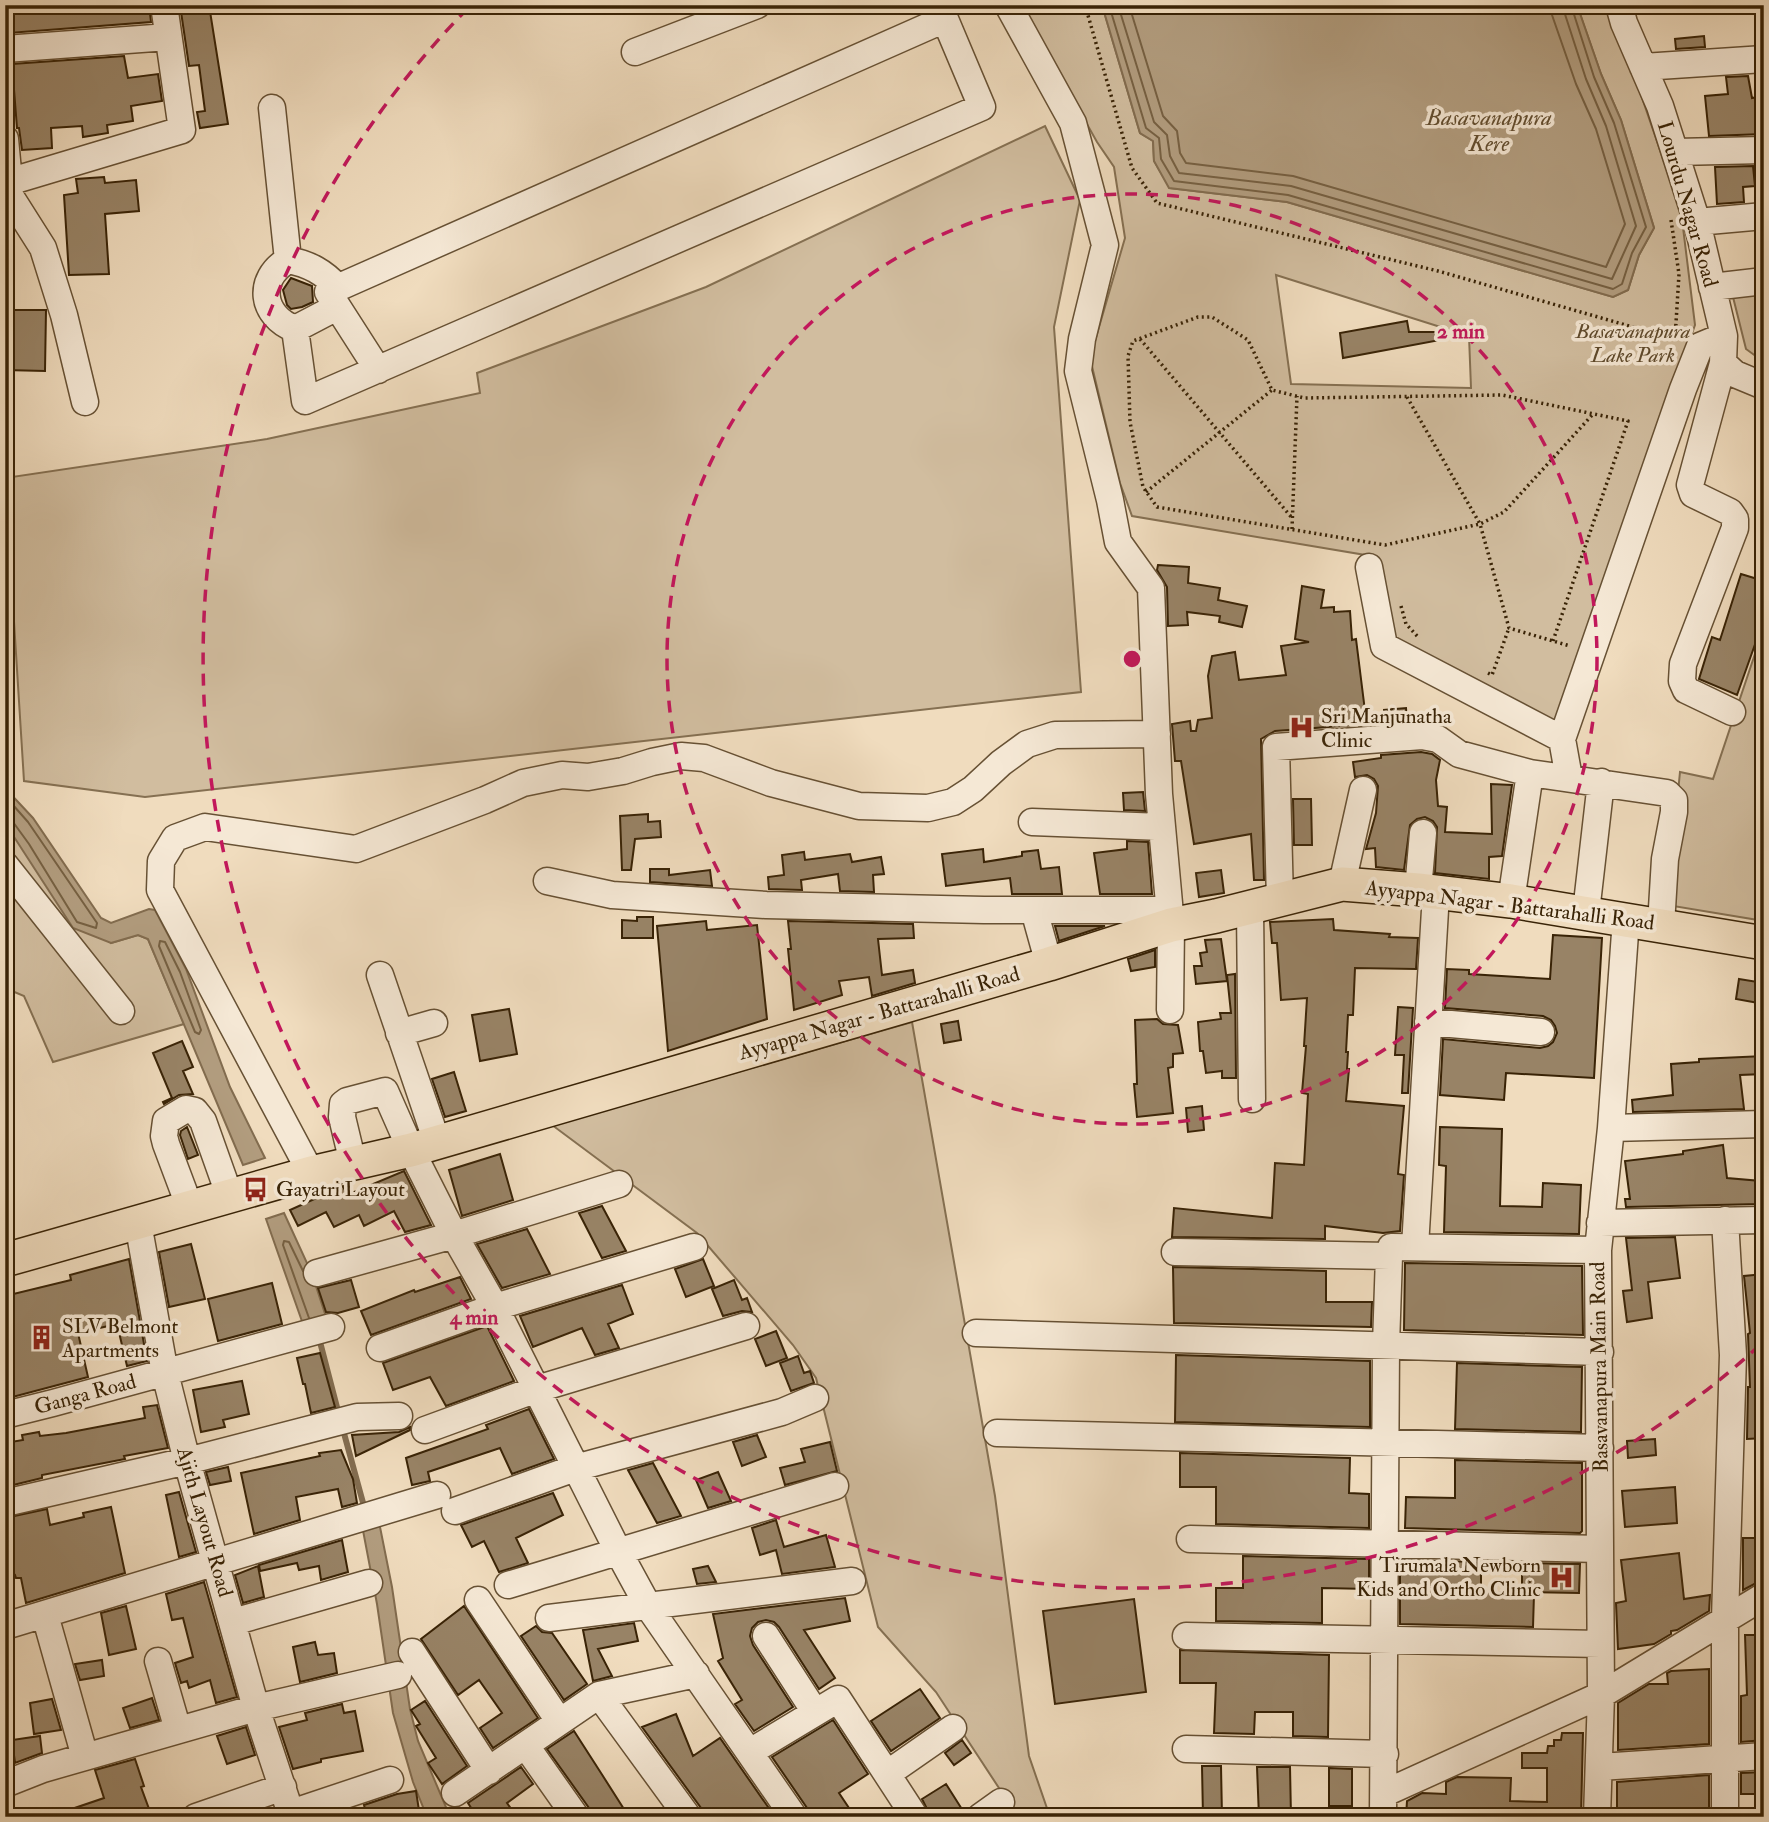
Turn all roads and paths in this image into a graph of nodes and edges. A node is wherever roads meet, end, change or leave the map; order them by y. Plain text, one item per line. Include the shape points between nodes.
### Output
1 (164, 5) edge
2 (757, 5) edge
3 (1007, 5) edge
4 (1085, 5) edge
5 (1619, 5) edge
6 (942, 12) edge
7 (168, 37) junction
8 (5, 49) edge
9 (635, 52) dead end
10 (1764, 59) edge
11 (1643, 67) junction
12 (272, 108) dead end
13 (5, 139) edge
14 (1764, 150) edge
15 (1676, 152) junction
16 (7, 184) edge
17 (1764, 216) edge
18 (1671, 220) dead end
19 (1697, 222) junction
20 (288, 260) junction
21 (1764, 281) edge
22 (1712, 288) junction
23 (337, 297) junction
24 (295, 329) junction
25 (1139, 339) junction
26 (1724, 350) junction
27 (378, 370) junction
28 (1764, 386) edge
29 (1272, 390) junction
30 (1297, 396) junction
31 (1407, 396) junction
32 (85, 402) dead end
33 (1594, 413) junction
34 (1219, 432) junction
35 (1146, 492) junction
36 (1293, 519) junction
37 (1480, 524) junction
38 (1292, 529) junction
39 (1368, 567) dead end
40 (1399, 598) dead end
41 (1509, 628) junction
42 (1420, 639) dead end
43 (1553, 641) junction
44 (1592, 652) junction
45 (1480, 669) dead end
46 (1732, 712) dead end
47 (1157, 734) junction
48 (1562, 739) junction
49 (1530, 773) junction
50 (1569, 778) junction
51 (1601, 782) junction
52 (1363, 790) dead end
53 (1032, 821) dead end
54 (1162, 827) junction
55 (1423, 833) dead end
56 (5, 865) edge
57 (547, 881) dead end
58 (1342, 884) junction
59 (1427, 892) junction
60 (1511, 901) junction
61 (1265, 904) junction
62 (1034, 909) junction
63 (1586, 912) junction
64 (1171, 917) junction
65 (1626, 919) junction
66 (1661, 925) junction
67 (1764, 943) edge
68 (1049, 964) junction
69 (380, 975) dead end
70 (1170, 1010) dead end
71 (121, 1011) dead end
72 (1428, 1022) junction
73 (434, 1023) dead end
74 (1541, 1032) dead end
75 (399, 1034) junction
76 (1252, 1099) dead end
77 (1764, 1124) edge
78 (1611, 1128) junction
79 (424, 1146) junction
80 (354, 1163) junction
81 (311, 1173) junction
82 (619, 1184) dead end
83 (230, 1197) junction
84 (190, 1208) junction
85 (1725, 1220) junction
86 (1764, 1220) edge
87 (138, 1223) junction
88 (1600, 1223) junction
89 (454, 1235) junction
90 (694, 1247) dead end
91 (1415, 1247) junction
92 (1598, 1250) junction
93 (1175, 1252) dead end
94 (1389, 1256) junction
95 (5, 1260) edge
96 (317, 1273) dead end
97 (495, 1307) junction
98 (746, 1326) dead end
99 (321, 1330) dead end
100 (976, 1333) dead end
101 (1386, 1345) junction
102 (380, 1348) dead end
103 (1600, 1352) junction
104 (165, 1373) junction
105 (537, 1389) junction
106 (815, 1398) dead end
107 (5, 1415) edge
108 (399, 1416) dead end
109 (425, 1430) dead end
110 (997, 1433) dead end
111 (1385, 1443) junction
112 (1600, 1448) junction
113 (187, 1461) junction
114 (575, 1468) junction
115 (835, 1486) dead end
116 (5, 1503) edge
117 (1190, 1539) dead end
118 (1386, 1544) junction
119 (1600, 1549) junction
120 (618, 1552) junction
121 (217, 1562) junction
122 (852, 1581) dead end
123 (369, 1583) dead end
124 (508, 1585) dead end
125 (1764, 1596) edge
126 (478, 1600) dead end
127 (648, 1606) junction
128 (45, 1615) junction
129 (549, 1618) dead end
130 (1725, 1619) junction
131 (233, 1622) junction
132 (5, 1626) edge
133 (766, 1636) dead end
134 (1186, 1636) dead end
135 (1385, 1640) junction
136 (1600, 1644) junction
137 (412, 1652) dead end
138 (158, 1661) dead end
139 (696, 1674) junction
140 (398, 1675) dead end
141 (599, 1695) junction
142 (1601, 1695) junction
143 (256, 1707) junction
144 (815, 1712) junction
145 (559, 1721) junction
146 (954, 1728) dead end
147 (178, 1730) junction
148 (526, 1746) junction
149 (1186, 1749) dead end
150 (750, 1752) junction
151 (1385, 1754) junction
152 (1764, 1756) edge
153 (85, 1757) junction
154 (1725, 1758) junction
155 (1600, 1767) junction
156 (489, 1771) junction
157 (887, 1774) junction
158 (390, 1780) dead end
159 (5, 1784) edge
160 (283, 1787) junction
161 (455, 1793) dead end
162 (1384, 1805) edge
163 (291, 1815) edge
164 (570, 1815) edge
165 (196, 1817) edge
166 (688, 1817) edge
167 (794, 1817) edge
168 (915, 1817) edge
169 (1597, 1817) edge
170 (1725, 1817) edge

1 - 7 street
2 - 9 street
3 - 47 street via 1073,123 1105,245 1078,371 1118,542 1151,588
4 - 18 path via 1132,168 1157,203 1438,271 1675,340 1679,274
5 - 11 street, Lourdu Nagar Road
6 - 23 street
6 - 27 street via 982,107
7 - 8 street
7 - 16 street via 182,130
10 - 11 street
11 - 15 street, Lourdu Nagar Road
12 - 20 street
13 - 16 street
14 - 15 street
15 - 19 street, Lourdu Nagar Road
16 - 32 street via 43,248
17 - 19 street
19 - 22 street, Lourdu Nagar Road
20 - 23 street via 311,266 330,279
20 - 24 street via 270,278 267,295 279,320
21 - 22 street
22 - 26 street, Lourdu Nagar Road
23 - 24 street
23 - 27 street
24 - 27 street via 304,401
25 - 29 path via 1198,317 1212,317 1248,340
25 - 34 path
25 - 35 path via 1133,341 1128,356 1130,422
26 - 28 street via 1735,374
26 - 44 street via 1700,346
26 - 46 street via 1690,485 1693,494 1730,512 1735,528 1683,664 1682,681 1686,690
29 - 30 path
29 - 34 path
30 - 31 path
30 - 36 path
31 - 33 path via 1502,395
31 - 37 path
33 - 37 path via 1504,512
33 - 43 path via 1628,421
34 - 35 path
34 - 36 path
35 - 38 path via 1157,506
36 - 38 path
37 - 38 path via 1385,545
37 - 41 path
39 - 48 street via 1384,646
40 - 42 path via 1406,624
41 - 43 path
41 - 45 path via 1492,675
43 - 44 path
44 - 48 street
47 - 54 street
47 - 81 street via 1055,735 1036,741 953,802 928,808 859,806 771,783 704,758 681,756 588,777 562,775 523,783 356,849 205,827 174,838 161,861 160,890
48 - 50 street
49 - 50 street
49 - 60 street
49 - 61 street via 1459,754 1438,739 1422,736 1276,747
50 - 51 street
51 - 63 street
51 - 66 street via 1656,790 1674,800
52 - 58 street
53 - 54 street
54 - 64 street
55 - 59 street
56 - 71 street
57 - 62 street via 612,895 766,905
58 - 59 main road, Ayyappa Nagar - Battarahalli Road
58 - 61 main road, Ayyappa Nagar - Battarahalli Road
59 - 60 main road, Ayyappa Nagar - Battarahalli Road
59 - 72 street
60 - 63 main road, Ayyappa Nagar - Battarahalli Road
61 - 64 main road, Ayyappa Nagar - Battarahalli Road
61 - 76 street
62 - 64 street
62 - 68 street
63 - 65 main road, Ayyappa Nagar - Battarahalli Road
64 - 68 main road, Ayyappa Nagar - Battarahalli Road
64 - 70 street
65 - 66 main road, Ayyappa Nagar - Battarahalli Road
65 - 78 street, Basavanapura Main Road
66 - 67 main road, Ayyappa Nagar - Battarahalli Road
68 - 79 main road, Ayyappa Nagar - Battarahalli Road
69 - 75 street
72 - 74 street
72 - 91 street
73 - 75 street
75 - 79 street
77 - 78 street
78 - 88 street, Basavanapura Main Road
79 - 80 main road, Ayyappa Nagar - Battarahalli Road
79 - 80 street via 387,1093 379,1091 347,1101 342,1107
79 - 89 street
80 - 81 main road, Ayyappa Nagar - Battarahalli Road
81 - 83 main road, Ayyappa Nagar - Battarahalli Road
82 - 89 street
83 - 84 main road, Ayyappa Nagar - Battarahalli Road
83 - 84 street via 203,1121 195,1111 186,1109 166,1121 164,1136
84 - 87 main road, Ayyappa Nagar - Battarahalli Road
85 - 86 street
85 - 88 street
85 - 130 street via 1733,1355
87 - 95 main road, Ayyappa Nagar - Battarahalli Road
87 - 104 street, Ajith Layout Road
88 - 92 street, Basavanapura Main Road
89 - 96 street
89 - 97 street
90 - 97 street
91 - 92 street
91 - 94 street via 1391,1247
92 - 103 street, Basavanapura Main Road
93 - 94 street
94 - 101 street
97 - 102 street
97 - 105 street
98 - 105 street
99 - 104 street, Ganga Road
100 - 101 street
101 - 103 street
101 - 111 street
103 - 112 street, Basavanapura Main Road
104 - 107 street, Ganga Road
104 - 113 street, Ajith Layout Road
105 - 109 street
105 - 114 street
106 - 114 street via 782,1412
108 - 113 street via 347,1420
110 - 111 street
111 - 112 street
111 - 118 street
112 - 119 street, Basavanapura Main Road
113 - 116 street
113 - 121 street, Ajith Layout Road
114 - 120 street
114 - 121 street
115 - 120 street
117 - 118 street
118 - 119 street
118 - 135 street
119 - 136 street, Basavanapura Main Road
120 - 124 street
120 - 127 street
121 - 128 street
121 - 131 street, Ajith Layout Road
122 - 127 street
123 - 131 street
125 - 130 street
126 - 145 street
127 - 129 street
127 - 139 street
128 - 132 street
128 - 153 street
130 - 142 street
130 - 154 street
131 - 143 street, Ajith Layout Road
133 - 144 street
134 - 135 street
135 - 136 street
135 - 151 street
136 - 142 street, Basavanapura Main Road
137 - 156 street
138 - 147 street
139 - 141 street
139 - 150 street
140 - 143 street
141 - 145 street
141 - 166 street
142 - 155 street, Basavanapura Main Road
142 - 162 street
143 - 147 street
143 - 160 street, Ajith Layout Road
144 - 150 street
144 - 157 street via 838,1699
145 - 148 street
146 - 157 street
147 - 153 street
148 - 156 street
148 - 164 street
149 - 151 street
150 - 167 street
151 - 162 street
152 - 154 street
153 - 159 street
154 - 155 street
154 - 170 street
155 - 169 street, Basavanapura Main Road
156 - 161 street
157 - 168 street
158 - 163 street
160 - 163 street, Ajith Layout Road
160 - 165 street

